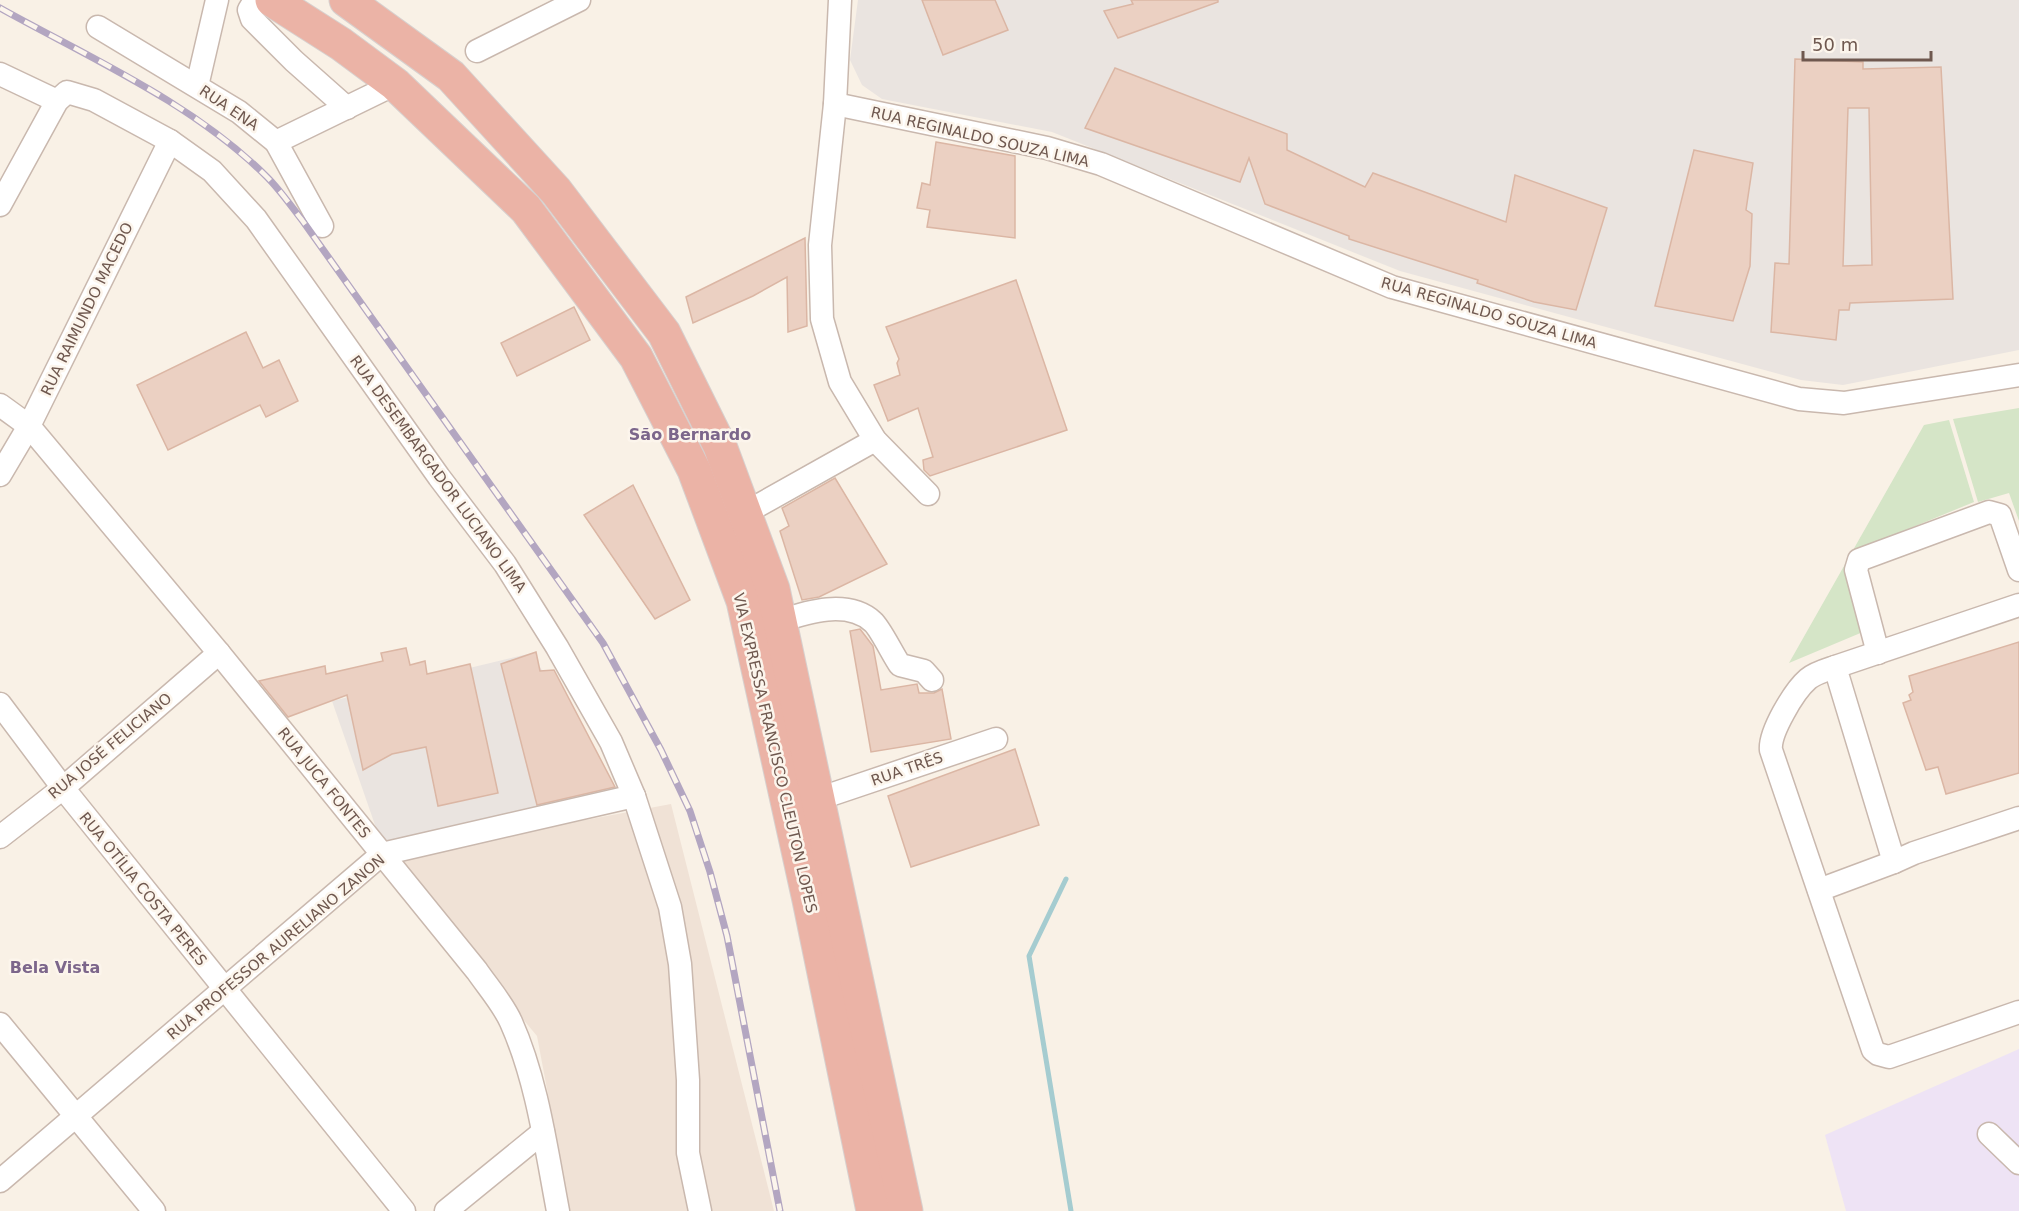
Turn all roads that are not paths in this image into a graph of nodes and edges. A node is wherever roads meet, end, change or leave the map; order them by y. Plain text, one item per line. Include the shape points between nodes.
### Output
1 (217, 0) edge
2 (255, 0) edge
3 (272, 0) edge
4 (579, 0) edge
5 (840, 0) edge
6 (349, 1) edge
7 (98, 27) dead end
8 (477, 51) dead end
9 (0, 74) edge
10 (396, 84) junction
11 (197, 86) junction
12 (57, 101) junction
13 (835, 104) junction
14 (347, 108) junction
15 (170, 141) junction
16 (276, 142) junction
17 (0, 205) edge
18 (322, 226) dead end
19 (2019, 375) edge
20 (0, 405) edge
21 (28, 426) junction
22 (875, 440) junction
23 (0, 475) edge
24 (928, 494) dead end
25 (745, 513) junction
26 (2019, 570) edge
27 (2018, 606) edge
28 (780, 621) junction
29 (219, 653) junction
30 (1878, 653) junction
31 (1835, 667) junction
32 (932, 680) dead end
33 (0, 704) edge
34 (996, 739) dead end
35 (63, 788) junction
36 (634, 796) junction
37 (818, 799) junction
38 (2019, 818) edge
39 (0, 837) edge
40 (382, 854) junction
41 (1894, 862) junction
42 (1819, 890) junction
43 (224, 989) junction
44 (2019, 1012) edge
45 (0, 1024) edge
46 (77, 1116) junction
47 (543, 1131) junction
48 (1989, 1134) dead end
49 (2019, 1163) edge
50 (0, 1181) edge
51 (154, 1211) edge
52 (404, 1211) edge
53 (446, 1211) edge
54 (558, 1211) edge
55 (700, 1211) edge
56 (873, 1211) edge
57 (906, 1211) edge

1 - 11 street
2 - 14 street via 249,10 252,19
3 - 10 highway, VIA EXPRESSA FRANCISCO CLEUTON LOPES
4 - 8 street
5 - 13 street
6 - 25 highway, VIA EXPRESSA FRANCISCO CLEUTON LOPES via 451,76 556,191 664,333 720,446
7 - 11 street, RUA ENA
9 - 12 street
10 - 14 street
10 - 56 highway, VIA EXPRESSA FRANCISCO CLEUTON LOPES via 526,208 636,357 694,470 742,601
11 - 16 street, RUA ENA via 239,112
12 - 15 street, RUA DESEMBARGADOR LUCIANO LIMA via 67,92 94,100
12 - 17 street
13 - 19 street, RUA REGINALDO SOUZA LIMA via 1047,148 1101,164 1392,287 1798,399 1844,403
13 - 22 street via 820,245 822,319 840,382
14 - 16 street
15 - 21 street, RUA RAIMUNDO MACEDO
15 - 36 street, RUA DESEMBARGADOR LUCIANO LIMA via 212,171 256,219 505,564 611,742
16 - 18 street, RUA ENA
20 - 21 street, RUA JUCA FONTES
21 - 23 street, RUA RAIMUNDO MACEDO
21 - 29 street, RUA JUCA FONTES
22 - 24 street
22 - 25 street
25 - 28 highway, VIA EXPRESSA FRANCISCO CLEUTON LOPES via 773,589
26 - 30 street via 2000,515 1995,512 1859,560 1856,570
27 - 30 street
28 - 32 street via 816,610 859,614 874,622 900,665 924,671
28 - 37 highway, VIA EXPRESSA FRANCISCO CLEUTON LOPES
29 - 35 street, RUA JOSÉ FELICIANO
29 - 40 street, RUA JUCA FONTES
30 - 31 street
31 - 41 street
31 - 42 street via 1808,678 1770,741
33 - 35 street, RUA OTÍLIA COSTA PERES
34 - 37 street, RUA TRÊS
35 - 39 street, RUA JOSÉ FELICIANO
35 - 43 street, RUA OTÍLIA COSTA PERES
36 - 40 street, RUA PROFESSOR AURELIANO ZANON
36 - 55 street, RUA DESEMBARGADOR LUCIANO LIMA via 670,907 678,952 688,1080 688,1153
37 - 57 highway, VIA EXPRESSA FRANCISCO CLEUTON LOPES
38 - 41 street
40 - 43 street, RUA PROFESSOR AURELIANO ZANON
40 - 47 street, RUA JUCA FONTES via 477,971 510,1019
41 - 42 street
42 - 44 street via 1878,1054 1889,1057
43 - 46 street, RUA PROFESSOR AURELIANO ZANON
43 - 52 street, RUA OTÍLIA COSTA PERES
45 - 46 street
46 - 50 street, RUA PROFESSOR AURELIANO ZANON
46 - 51 street
47 - 53 street
47 - 54 street, RUA JUCA FONTES
48 - 49 street

